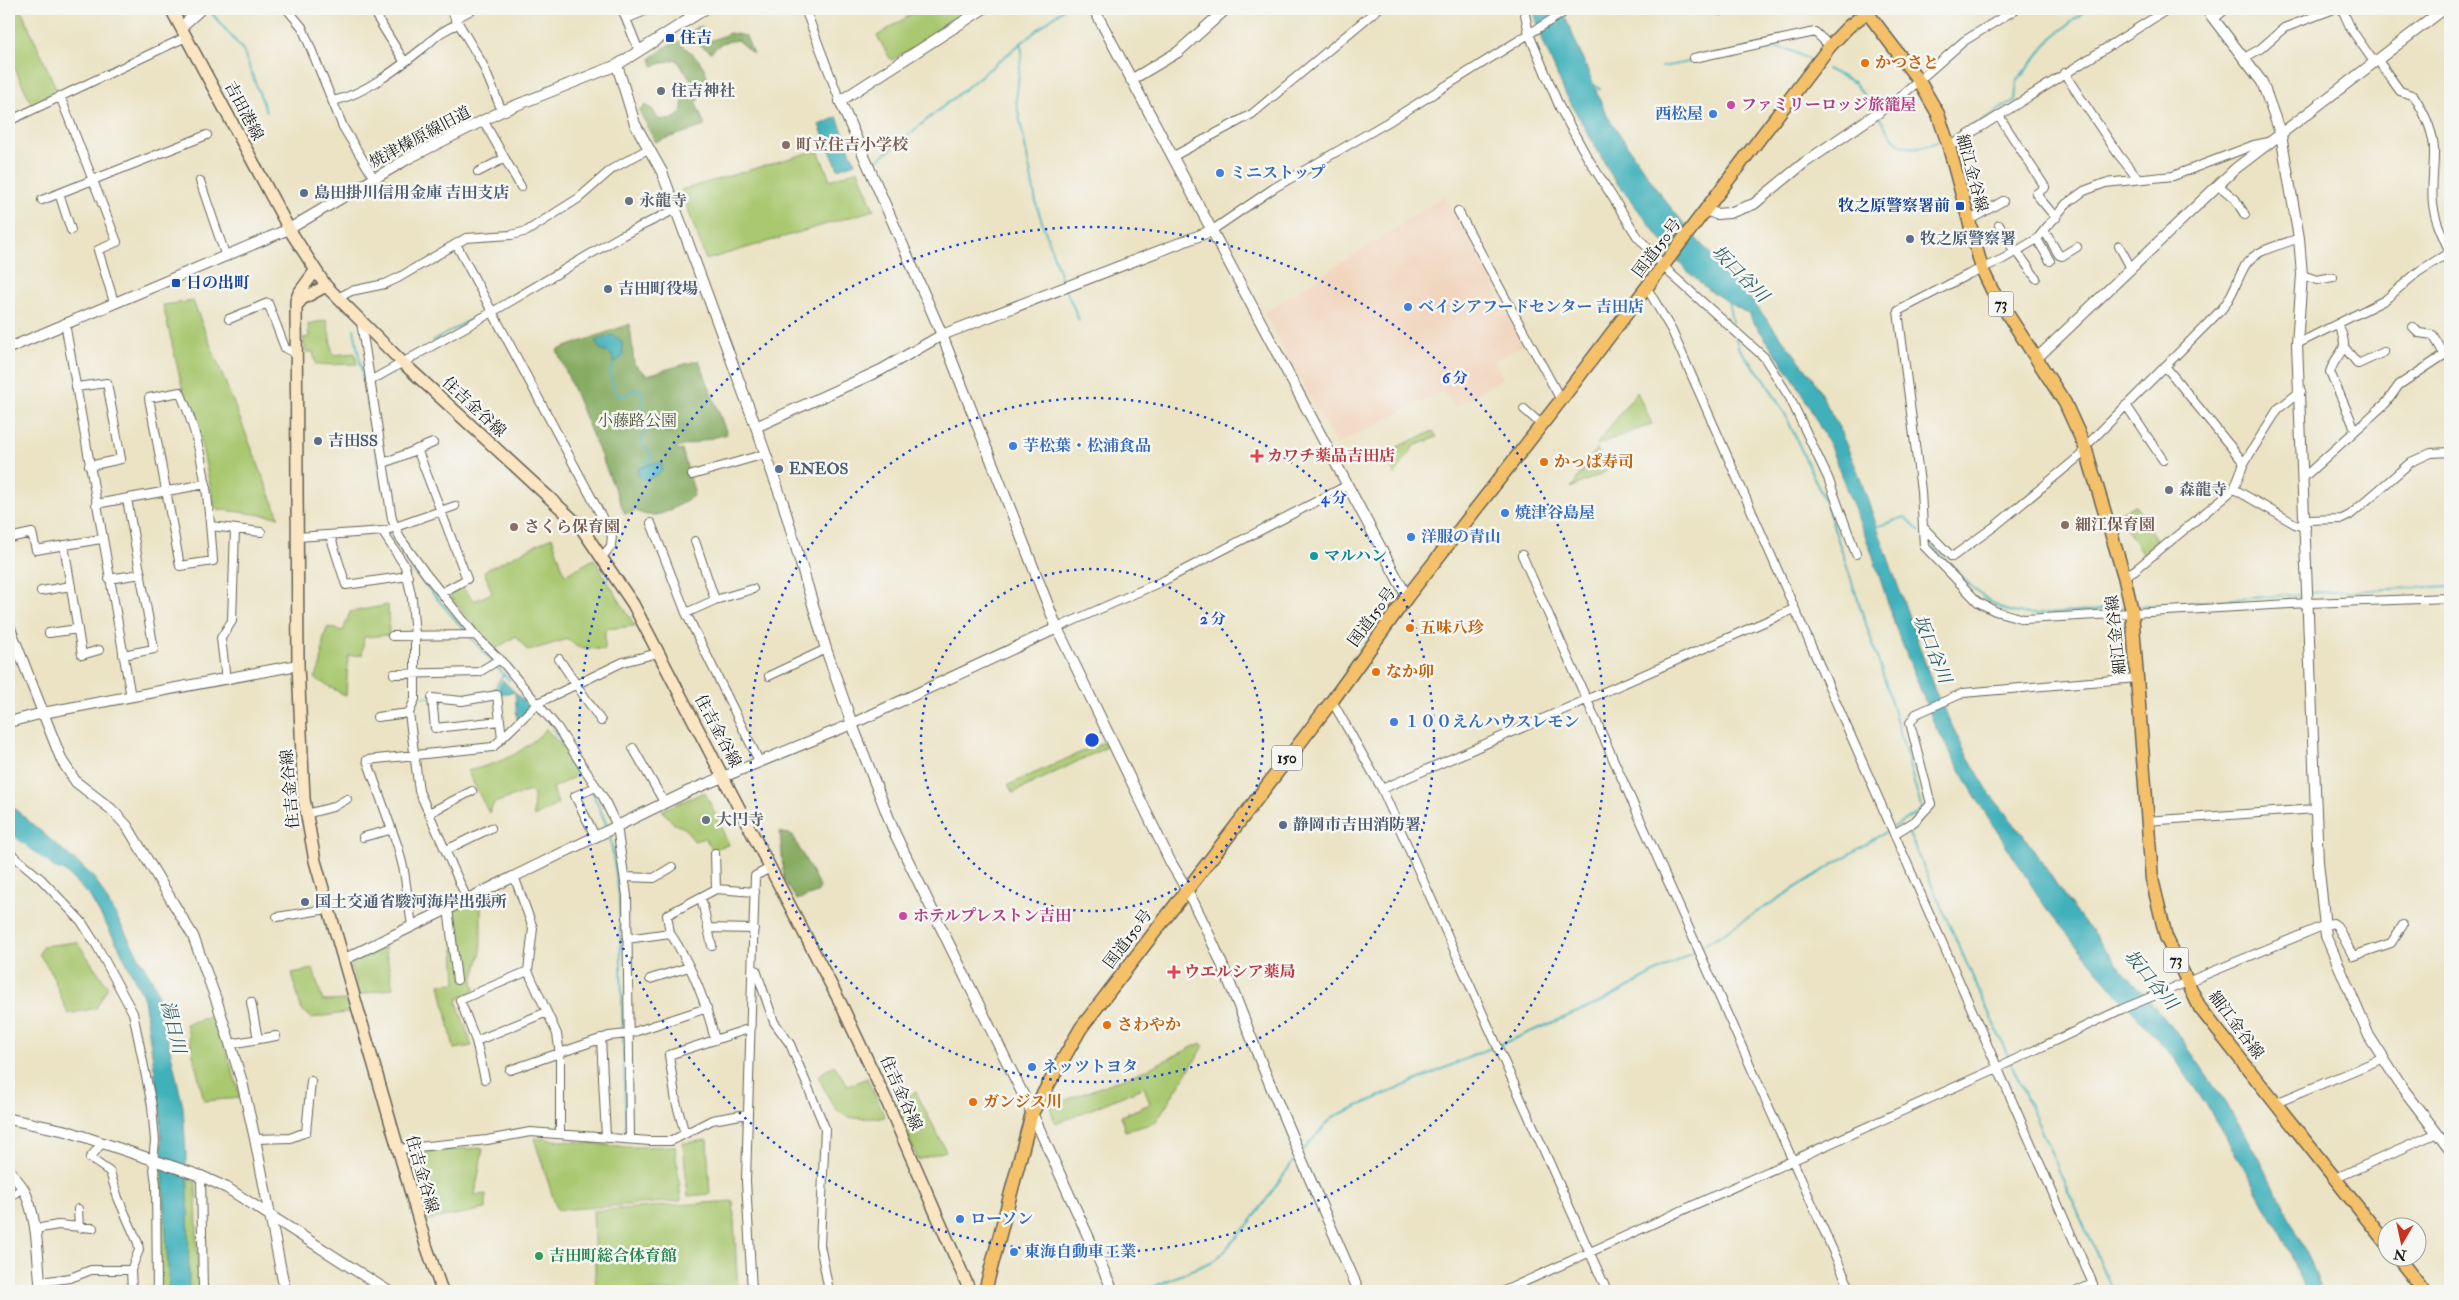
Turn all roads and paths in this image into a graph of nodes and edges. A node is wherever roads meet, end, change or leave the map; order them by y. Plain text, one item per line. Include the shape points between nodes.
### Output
1 (171, 9) edge
2 (201, 9) edge
3 (287, 9) edge
4 (450, 9) edge
5 (473, 9) edge
6 (622, 9) edge
7 (650, 9) edge
8 (685, 9) edge
9 (705, 9) edge
10 (805, 9) edge
11 (983, 9) edge
12 (1094, 9) edge
13 (1226, 9) edge
14 (1378, 9) edge
15 (1524, 9) edge
16 (1569, 9) edge
17 (2016, 9) edge
18 (2168, 9) edge
19 (2206, 9) edge
20 (2226, 9) edge
21 (2334, 9) edge
22 (2342, 9) edge
23 (2444, 9) edge
24 (1868, 10) edge
25 (2214, 18) junction
26 (378, 19) dead end
27 (626, 19) junction
28 (691, 19) junction
29 (456, 22) junction
30 (184, 32) junction
31 (1531, 33) junction
32 (1830, 46) junction
33 (639, 51) junction
34 (1694, 58) dead end
35 (2244, 58) junction
36 (404, 61) junction
37 (2376, 61) junction
38 (617, 65) junction
39 (2064, 73) junction
40 (1131, 80) junction
41 (1919, 81) junction
42 (60, 96) junction
43 (333, 101) junction
44 (840, 101) junction
45 (502, 111) junction
46 (1876, 114) joint
47 (1999, 116) junction
48 (483, 120) junction
49 (9, 121) edge
50 (207, 135) dead end
51 (2277, 138) junction
52 (1950, 147) junction
53 (648, 149) junction
54 (1172, 157) junction
55 (503, 159) junction
56 (478, 172) dead end
57 (374, 178) junction
58 (2138, 178) junction
59 (94, 180) junction
60 (200, 181) dead end
61 (2218, 185) junction
62 (521, 188) dead end
63 (59, 193) junction
64 (42, 200) dead end
65 (2003, 201) dead end
66 (676, 209) junction
67 (1706, 210) junction
68 (1458, 211) dead end
69 (2244, 215) dead end
70 (2056, 218) junction
71 (1968, 221) junction
72 (1999, 225) dead end
73 (289, 229) junction
74 (71, 230) dead end
75 (1211, 231) junction
76 (2044, 232) junction
77 (2299, 238) junction
78 (2037, 239) junction
79 (456, 244) junction
80 (2119, 246) dead end
81 (2077, 247) dead end
82 (2015, 251) junction
83 (2450, 252) edge
84 (226, 257) junction
85 (2050, 261) dead end
86 (1664, 265) junction
87 (2130, 268) junction
88 (1982, 269) junction
89 (315, 271) junction
90 (2302, 275) junction
91 (2333, 277) dead end
92 (2036, 278) dead end
93 (326, 286) junction
94 (1647, 288) junction
95 (338, 298) junction
96 (114, 302) junction
97 (297, 305) junction
98 (494, 311) junction
99 (228, 319) dead end
100 (361, 322) junction
101 (65, 323) junction
102 (2338, 324) junction
103 (2413, 327) dead end
104 (942, 335) junction
105 (2298, 344) junction
106 (9, 348) edge
107 (2345, 348) junction
108 (2384, 352) dead end
109 (2447, 353) edge
110 (296, 354) junction
111 (2037, 358) junction
112 (402, 362) junction
113 (2165, 366) junction
114 (370, 381) junction
115 (76, 387) junction
116 (2301, 390) junction
117 (1561, 400) junction
118 (2126, 405) junction
119 (1524, 409) dead end
120 (1542, 425) junction
121 (756, 427) junction
122 (2355, 429) junction
123 (433, 443) dead end
124 (2085, 446) junction
125 (417, 450) junction
126 (2450, 452) edge
127 (765, 454) junction
128 (2163, 460) dead end
129 (384, 463) junction
130 (2244, 463) junction
131 (89, 466) junction
132 (692, 474) dead end
133 (2304, 477) junction
134 (206, 484) junction
135 (1348, 485) junction
136 (2234, 489) junction
137 (167, 491) junction
138 (127, 499) junction
139 (96, 504) junction
140 (455, 506) dead end
141 (440, 512) junction
142 (651, 523) dead end
143 (2306, 524) junction
144 (211, 526) junction
145 (235, 529) junction
146 (394, 529) junction
147 (1923, 529) junction
148 (383, 531) junction
149 (261, 532) dead end
150 (330, 535) junction
151 (298, 537) junction
152 (9, 538) edge
153 (102, 538) junction
154 (695, 541) dead end
155 (64, 545) junction
156 (1856, 554) dead end
157 (1522, 555) dead end
158 (602, 557) junction
159 (141, 574) junction
160 (408, 576) junction
161 (2124, 576) junction
162 (109, 579) junction
163 (71, 586) junction
164 (753, 589) dead end
165 (41, 591) dead end
166 (441, 593) junction
167 (1406, 597) junction
168 (2308, 597) junction
169 (2450, 598) edge
170 (715, 600) junction
171 (2131, 608) junction
172 (1794, 609) junction
173 (686, 613) junction
174 (9, 626) edge
175 (1057, 628) junction
176 (78, 629) junction
177 (49, 633) dead end
178 (474, 635) junction
179 (392, 636) dead end
180 (415, 636) junction
181 (826, 649) junction
182 (99, 650) dead end
183 (658, 652) junction
184 (123, 655) junction
185 (559, 658) dead end
186 (499, 660) junction
187 (298, 665) junction
188 (415, 673) junction
189 (394, 674) dead end
190 (768, 676) dead end
191 (2137, 678) junction
192 (226, 680) junction
193 (578, 685) junction
194 (130, 697) junction
195 (1587, 698) junction
196 (1332, 701) junction
197 (538, 703) junction
198 (43, 713) junction
199 (410, 713) junction
200 (377, 718) dead end
201 (500, 721) junction
202 (601, 721) dead end
203 (9, 722) edge
204 (852, 724) junction
205 (502, 738) junction
206 (633, 748) dead end
207 (415, 754) junction
208 (759, 761) junction
209 (723, 776) junction
210 (594, 788) junction
211 (1382, 789) junction
212 (472, 791) dead end
213 (347, 799) dead end
214 (664, 802) junction
215 (2316, 809) junction
216 (429, 813) junction
217 (306, 814) junction
218 (2146, 821) junction
219 (616, 826) junction
220 (491, 828) dead end
221 (390, 830) junction
222 (1894, 834) junction
223 (595, 836) junction
224 (363, 837) dead end
225 (446, 850) junction
226 (9, 852) edge
227 (715, 853) dead end
228 (672, 867) dead end
229 (770, 868) junction
230 (514, 876) junction
231 (625, 877) junction
232 (1187, 888) junction
233 (716, 889) junction
234 (755, 892) junction
235 (701, 897) junction
236 (467, 899) junction
237 (448, 908) junction
238 (328, 909) junction
239 (277, 917) dead end
240 (2324, 925) junction
241 (2403, 925) dead end
242 (412, 926) junction
243 (708, 928) junction
244 (754, 929) junction
245 (670, 933) junction
246 (628, 939) junction
247 (712, 946) dead end
248 (343, 960) junction
249 (754, 966) junction
250 (689, 967) junction
251 (528, 971) junction
252 (650, 978) dead end
253 (457, 980) dead end
254 (2188, 983) junction
255 (251, 1002) dead end
256 (707, 1008) junction
257 (547, 1012) junction
258 (752, 1028) junction
259 (628, 1034) junction
260 (276, 1036) dead end
261 (601, 1038) junction
262 (258, 1039) junction
263 (715, 1040) junction
264 (476, 1041) junction
265 (230, 1044) junction
266 (560, 1053) junction
267 (2384, 1058) junction
268 (1998, 1068) junction
269 (510, 1070) dead end
270 (485, 1078) dead end
271 (311, 1081) dead end
272 (2276, 1103) junction
273 (1032, 1113) junction
274 (747, 1114) junction
275 (9, 1119) edge
276 (560, 1133) junction
277 (2438, 1133) junction
278 (685, 1134) junction
279 (606, 1137) junction
280 (255, 1139) junction
281 (630, 1139) junction
282 (102, 1143) junction
283 (398, 1149) junction
284 (2450, 1150) edge
285 (1794, 1159) junction
286 (153, 1161) junction
287 (9, 1170) edge
288 (198, 1175) junction
289 (2336, 1178) junction
290 (23, 1188) junction
291 (9, 1197) edge
292 (78, 1209) dead end
293 (270, 1215) junction
294 (79, 1228) junction
295 (93, 1228) dead end
296 (35, 1229) junction
297 (2376, 1230) edge
298 (1591, 1253) junction
299 (2406, 1268) edge
300 (131, 1270) junction
301 (41, 1287) edge
302 (132, 1291) edge
303 (157, 1291) edge
304 (203, 1291) edge
305 (285, 1291) edge
306 (388, 1291) edge
307 (442, 1291) edge
308 (752, 1291) edge
309 (829, 1291) edge
310 (970, 1291) edge
311 (986, 1291) edge
312 (1112, 1291) edge
313 (1359, 1291) edge
314 (1504, 1291) edge
315 (1608, 1291) edge
316 (1851, 1291) edge
317 (2076, 1291) edge
318 (2424, 1291) edge

1 - 30 main road, 吉田港線
2 - 30 street
3 - 43 street via 302,27
4 - 29 street
5 - 29 street
6 - 27 street
7 - 27 street
8 - 28 street
9 - 28 street, 焼津榛原線旧道
10 - 44 street
11 - 44 street
12 - 40 street
13 - 40 street via 1178,52
14 - 54 street via 1252,114
15 - 31 street
16 - 31 street
17 - 41 street via 1964,41
18 - 39 street
19 - 25 street
20 - 25 street
21 - 35 street via 2284,28
22 - 37 street via 2351,29
23 - 37 street
24 - 32 main road, 国道150号 / 150
24 - 41 main road, 細江金谷線 / 73
25 - 35 street
26 - 36 street
27 - 33 street
28 - 33 street, 焼津榛原線旧道
29 - 36 street
29 - 45 street via 482,63
30 - 42 street
30 - 73 main road, 吉田港線
31 - 75 street via 1274,188
31 - 86 street via 1560,108 1586,155 1637,236
32 - 34 street via 1815,32
32 - 67 main road, 国道150号 / 150
33 - 38 street, 焼津榛原線旧道
35 - 51 street via 2262,82
36 - 43 street via 346,98
37 - 51 street
37 - 83 street via 2400,90 2414,96 2431,130 2433,205
38 - 45 street, 焼津榛原線旧道
38 - 53 street via 630,110
39 - 47 street
39 - 58 street via 2118,154
40 - 54 street
41 - 46 street
41 - 52 main road, 細江金谷線 / 73 via 1938,114
42 - 49 street
42 - 59 street
43 - 57 street via 343,127
44 - 104 street
45 - 48 street, 焼津榛原線旧道
46 - 67 street via 1804,163 1754,204 1729,213 1716,214
47 - 52 street
47 - 70 street via 2045,187 2036,194
48 - 55 street
48 - 57 street, 焼津榛原線旧道
50 - 59 street
51 - 58 street via 2173,176
51 - 61 street
51 - 77 street
52 - 71 main road, 細江金谷線 / 73
53 - 66 street via 662,172
53 - 79 street via 612,169 579,198 527,231 476,236
54 - 75 street
55 - 56 street
55 - 62 street
57 - 73 street, 焼津榛原線旧道
58 - 70 street via 2105,183 2084,191 2066,204
59 - 63 street
59 - 96 street via 117,242 98,250
60 - 84 street
61 - 69 street via 2235,199
61 - 87 street
63 - 64 street
63 - 74 street
65 - 71 street
66 - 98 street via 621,236
66 - 121 street
67 - 86 main road, 国道150号 / 150
68 - 117 street
70 - 76 street
71 - 88 main road, 細江金谷線 / 73
72 - 82 street
73 - 84 street, 焼津榛原線旧道
73 - 89 main road, 住吉金谷線
75 - 104 street
75 - 135 street
76 - 78 street
76 - 81 street via 2059,255
77 - 90 street
77 - 113 street via 2254,255 2245,265 2228,303
78 - 82 street
78 - 85 street
79 - 95 street via 385,284 351,291
79 - 98 street
80 - 87 street
82 - 88 street
82 - 92 street
83 - 102 street via 2418,272 2385,300
84 - 96 street, 焼津榛原線旧道
86 - 94 main road, 国道150号 / 150
86 - 156 street via 1764,357 1790,398 1828,478
87 - 111 street
88 - 111 main road, 細江金谷線 / 73 via 1992,290
88 - 147 street via 1898,311
89 - 93 main road, 住吉金谷線
89 - 97 main road, 住吉金谷線 via 299,293
90 - 91 street via 2317,280
90 - 105 street
93 - 95 main road, 住吉金谷線
93 - 97 main road
94 - 117 main road, 国道150号 / 150
94 - 172 street via 1672,330
95 - 100 main road, 住吉金谷線
96 - 101 street, 焼津榛原線旧道
97 - 110 main road, 住吉金谷線
98 - 112 street
98 - 158 street via 612,536 612,546
99 - 110 street via 268,303 285,348
100 - 112 main road, 住吉金谷線
100 - 114 street
101 - 106 street, 焼津榛原線旧道
101 - 115 street
102 - 105 street
102 - 107 street
103 - 109 street via 2419,333 2433,335
104 - 121 street via 881,370
104 - 175 street
105 - 116 street
107 - 108 street via 2358,364
107 - 122 street via 2330,372
109 - 122 street via 2399,386 2386,403
110 - 151 main road, 住吉金谷線
111 - 124 main road, 細江金谷線 / 73 via 2065,403
112 - 114 street
112 - 158 main road, 住吉金谷線 via 580,526
113 - 118 street
113 - 130 street
114 - 129 street
115 - 131 street
115 - 131 street via 106,383 121,458
116 - 130 street via 2278,409
116 - 133 street
117 - 120 main road, 国道150号 / 150
118 - 124 street
118 - 128 street
119 - 120 street
120 - 167 main road, 国道150号 / 150
121 - 127 street
122 - 133 street
123 - 125 street
124 - 147 street via 2081,455 1952,557
124 - 161 main road, 細江金谷線 / 73
125 - 129 street
125 - 141 street
126 - 143 street via 2431,453 2411,462 2342,519
127 - 132 street
127 - 181 street via 783,503
129 - 146 street
130 - 136 street
131 - 139 street
133 - 143 street
134 - 137 street
134 - 137 street via 193,421 180,392 149,398
134 - 144 street
135 - 167 street
135 - 175 street via 1165,580
136 - 143 street via 2295,524
136 - 161 street
137 - 138 street
137 - 144 street via 180,566 213,561
138 - 139 street
138 - 159 street
139 - 153 street
140 - 141 street
141 - 146 street
141 - 166 street via 467,579
142 - 173 street
143 - 168 street
144 - 145 street
145 - 149 street
145 - 192 street via 232,621 221,638
146 - 148 street
146 - 166 street
147 - 171 street via 1924,546 1978,602 1995,611 2024,619 2043,620
148 - 150 street
148 - 160 street
150 - 151 street
150 - 160 street via 346,585
151 - 187 main road, 住吉金谷線
152 - 155 street via 32,533 36,550
153 - 155 street
153 - 162 street
154 - 170 street
155 - 163 street
157 - 195 street
158 - 183 main road, 住吉金谷線 via 633,604
159 - 162 street
159 - 184 street via 154,649
160 - 180 street
161 - 171 main road, 細江金谷線 / 73
162 - 184 street
163 - 165 street
163 - 176 street
164 - 170 street
166 - 178 street
167 - 196 main road, 国道150号 / 150
168 - 169 street
168 - 171 street
168 - 215 street
170 - 173 street
171 - 191 main road, 細江金谷線 / 73
172 - 195 street
172 - 222 street
173 - 208 street
174 - 198 street
175 - 204 street
175 - 232 street via 1171,863
176 - 177 street
176 - 182 street via 82,655
178 - 180 street
178 - 186 street
179 - 180 street
180 - 188 street
181 - 190 street
181 - 204 street
183 - 193 street via 623,662
183 - 209 main road, 住吉金谷線
184 - 194 street
185 - 193 street
186 - 188 street via 479,672
186 - 197 street
187 - 192 street
187 - 217 main road, 住吉金谷線
188 - 189 street
188 - 199 street via 415,699
191 - 218 main road, 細江金谷線 / 73
191 - 222 street via 1963,693 1916,714 1910,723 1931,804
192 - 194 street
193 - 197 street
193 - 202 street
194 - 198 street
195 - 211 street
195 - 285 street
196 - 211 street
196 - 232 main road, 国道150号 / 150
197 - 205 street
197 - 210 street via 582,761
198 - 203 street
198 - 265 street via 62,761 76,782 127,826 193,936
199 - 200 street
199 - 207 street
201 - 201 street via 497,695 462,701 432,698 435,728
201 - 205 street
204 - 208 street
204 - 273 street via 896,834
205 - 207 street via 493,747
206 - 214 street
207 - 216 street via 419,791
207 - 221 street via 367,760
208 - 209 street
209 - 214 street
209 - 229 main road, 住吉金谷線
210 - 219 street
210 - 223 street via 576,796
211 - 298 street
212 - 216 street
213 - 217 street via 333,807
214 - 219 street
215 - 218 street
215 - 240 street
216 - 225 street
217 - 238 main road, 住吉金谷線
218 - 254 main road, 細江金谷線 / 73 via 2152,879 2166,937
219 - 223 street
219 - 231 street
220 - 225 street
221 - 224 street
221 - 242 street via 404,871
222 - 268 street
223 - 230 street
225 - 236 street
226 - 286 street via 41,879 81,921 133,1013 152,1106
227 - 233 street
228 - 231 street via 654,878
229 - 234 street via 755,876
229 - 310 main road, 住吉金谷線 via 864,1051
230 - 236 street
230 - 251 street via 533,928
231 - 246 street
232 - 273 main road, 国道150号 / 150 via 1081,1028
232 - 313 street
233 - 234 street
233 - 235 street
234 - 244 street
235 - 243 street
235 - 245 street via 667,915
236 - 237 street
237 - 242 street
237 - 253 street
238 - 239 street
238 - 248 main road, 住吉金谷線
240 - 241 street via 2333,923 2337,926 2353,956 2391,943
240 - 254 street
240 - 267 street via 2342,978 2368,1036
242 - 248 street
243 - 244 street
243 - 247 street
244 - 249 street
245 - 246 street
245 - 250 street
246 - 259 street
248 - 283 main road, 住吉金谷線
249 - 258 street
249 - 309 street via 774,1022 790,1044 825,1128 820,1245
250 - 252 street
250 - 256 street
251 - 257 street
251 - 264 street via 460,1000
254 - 268 street via 2122,1009
254 - 272 main road, 細江金谷線 / 73 via 2200,1008
255 - 262 street
256 - 259 street
256 - 263 street
257 - 264 street
257 - 266 street via 557,1034
258 - 263 street
258 - 274 street
259 - 261 street
259 - 281 street
260 - 262 street
261 - 266 street
261 - 279 street
262 - 265 street
263 - 278 street via 669,1055
264 - 270 street
265 - 280 street
266 - 269 street
266 - 276 street
267 - 272 street
267 - 277 street
268 - 285 street
268 - 317 street via 2093,1284
271 - 280 street via 306,1132 290,1138
272 - 289 main road, 細江金谷線 / 73
273 - 311 main road, 国道150号 / 150
273 - 312 street
274 - 278 street via 712,1120
274 - 308 street via 746,1181
275 - 282 street via 67,1130
276 - 279 street
276 - 283 street via 530,1132
277 - 284 street
277 - 289 street
278 - 281 street via 671,1141
279 - 281 street
280 - 293 street
282 - 286 street
282 - 300 street via 90,1158 110,1172 138,1243 139,1250
283 - 307 main road, 住吉金谷線
285 - 298 street
285 - 316 street
286 - 288 street
286 - 303 street
287 - 290 street
288 - 293 street via 227,1188
288 - 304 street
289 - 297 main road, 細江金谷線 / 73
290 - 291 street
290 - 296 street
292 - 294 street
293 - 305 street
293 - 306 street
294 - 295 street
294 - 296 street via 58,1225
296 - 301 street
298 - 314 street
298 - 315 street
299 - 318 main road
300 - 301 street via 90,1270
300 - 302 street

